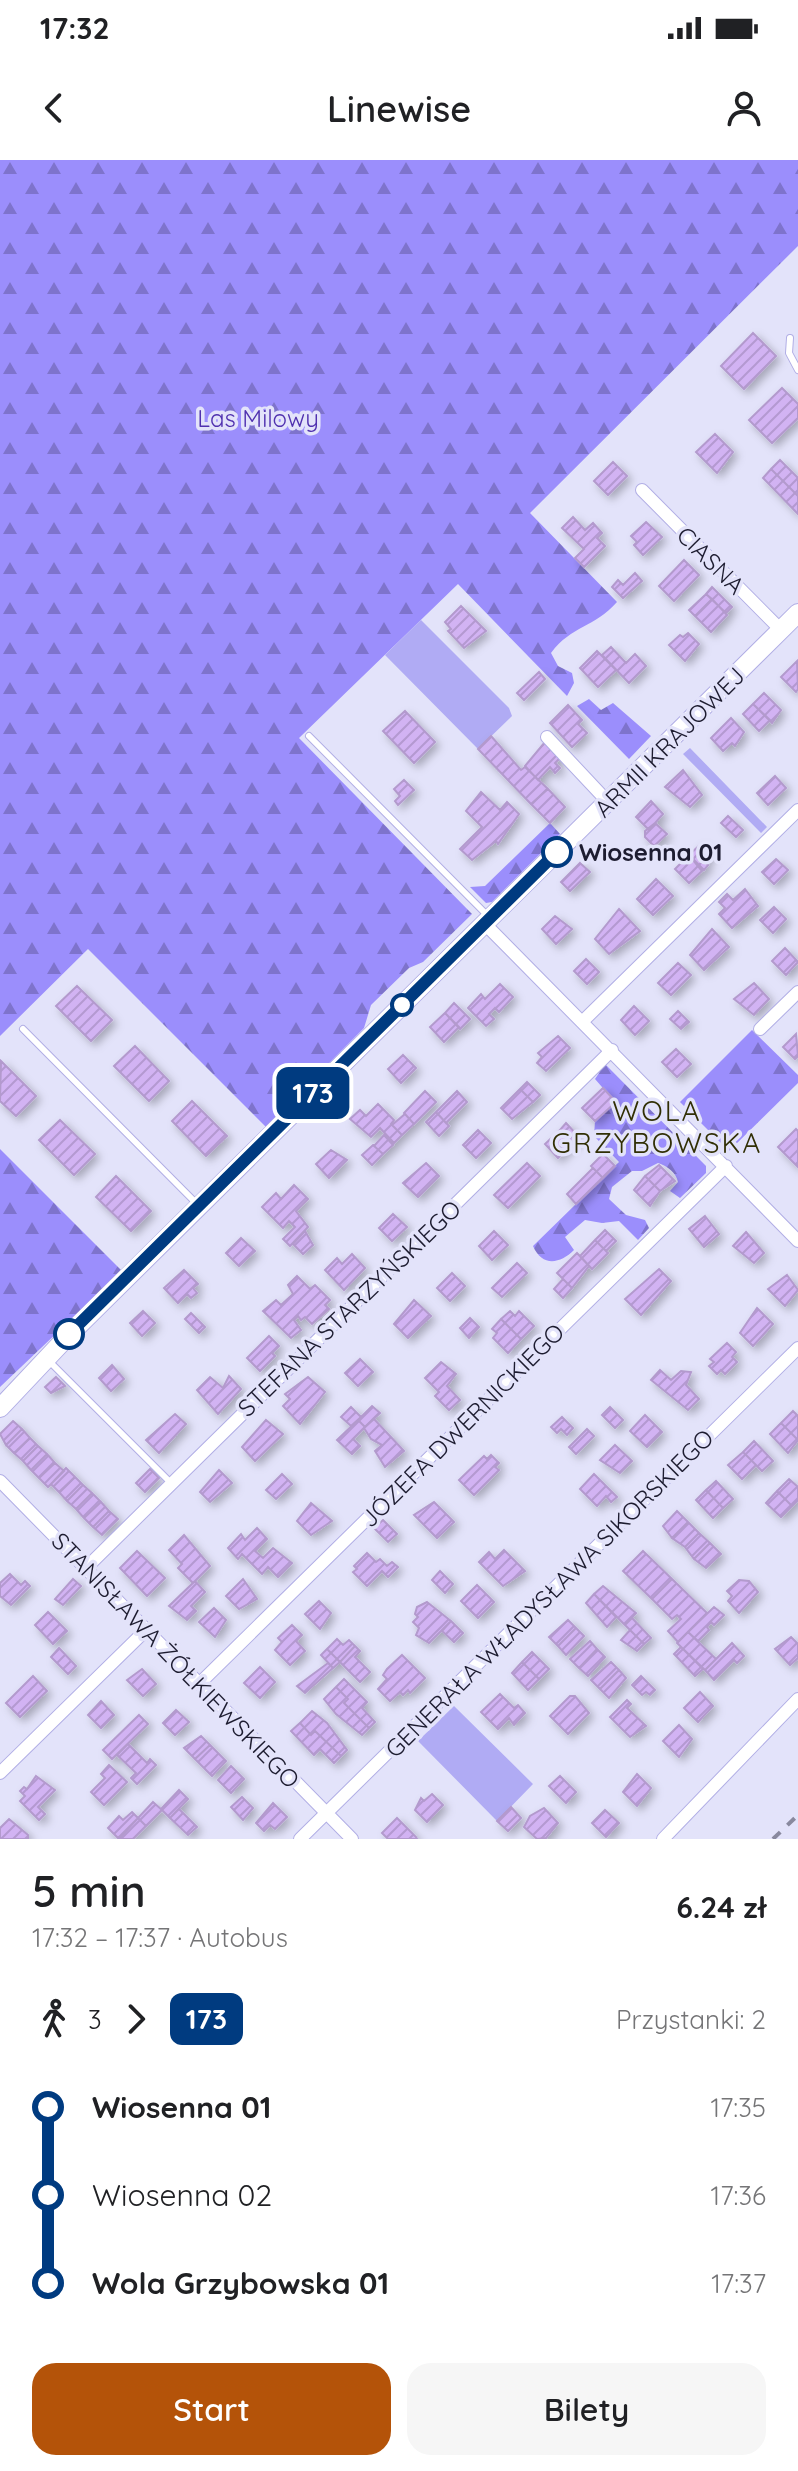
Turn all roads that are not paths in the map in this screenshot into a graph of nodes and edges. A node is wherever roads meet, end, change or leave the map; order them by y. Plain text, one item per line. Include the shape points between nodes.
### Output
1 (790, 338) dead end
2 (798, 370) edge
3 (642, 490) dead end
4 (798, 613) edge
5 (781, 630) junction
6 (309, 736) dead end
7 (547, 737) dead end
8 (608, 802) junction
9 (798, 810) edge
10 (486, 920) junction
11 (798, 992) edge
12 (583, 1021) junction
13 (23, 1029) dead end
14 (760, 1029) dead end
15 (612, 1050) junction
16 (726, 1166) junction
17 (199, 1206) junction
18 (798, 1241) edge
19 (798, 1348) edge
20 (46, 1358) junction
21 (28, 1376) junction
22 (0, 1394) edge
23 (0, 1408) edge
24 (0, 1481) edge
25 (171, 1483) junction
26 (86, 1568) junction
27 (146, 1630) junction
28 (199, 1684) junction
29 (798, 1699) edge
30 (0, 1773) edge
31 (326, 1813) junction
32 (300, 1839) edge
33 (352, 1839) edge
34 (663, 1839) edge

1 - 2 lane via 789,353
3 - 5 street, CIASNA
4 - 5 street, ARMII KRAJOWEJ
5 - 8 street, ARMII KRAJOWEJ
6 - 10 lane
7 - 8 street
8 - 10 street, ARMII KRAJOWEJ
9 - 12 street
10 - 12 street
10 - 17 street, ARMII KRAJOWEJ
11 - 14 street
12 - 15 street
13 - 17 lane
15 - 16 street
15 - 25 street, STEFANA STARZYŃSKIEGO
16 - 18 street
16 - 28 street, JÓZEFA DWERNICKIEGO
17 - 20 street, ARMII KRAJOWEJ
19 - 31 street, GENERAŁA WŁADYSŁAWA SIKORSKIEGO
20 - 21 street, ARMII KRAJOWEJ
20 - 25 lane
21 - 22 street, ARMII KRAJOWEJ
21 - 23 street, ARMII KRAJOWEJ
24 - 26 street, STANISŁAWA ŻÓŁKIEWSKIEGO
25 - 26 street, STEFANA STARZYŃSKIEGO
26 - 27 street, STANISŁAWA ŻÓŁKIEWSKIEGO
27 - 28 street, STANISŁAWA ŻÓŁKIEWSKIEGO
27 - 30 street
28 - 31 street, STANISŁAWA ŻÓŁKIEWSKIEGO
29 - 34 street
31 - 32 street, GENERAŁA WŁADYSŁAWA SIKORSKIEGO
31 - 33 street, STANISŁAWA ŻÓŁKIEWSKIEGO

